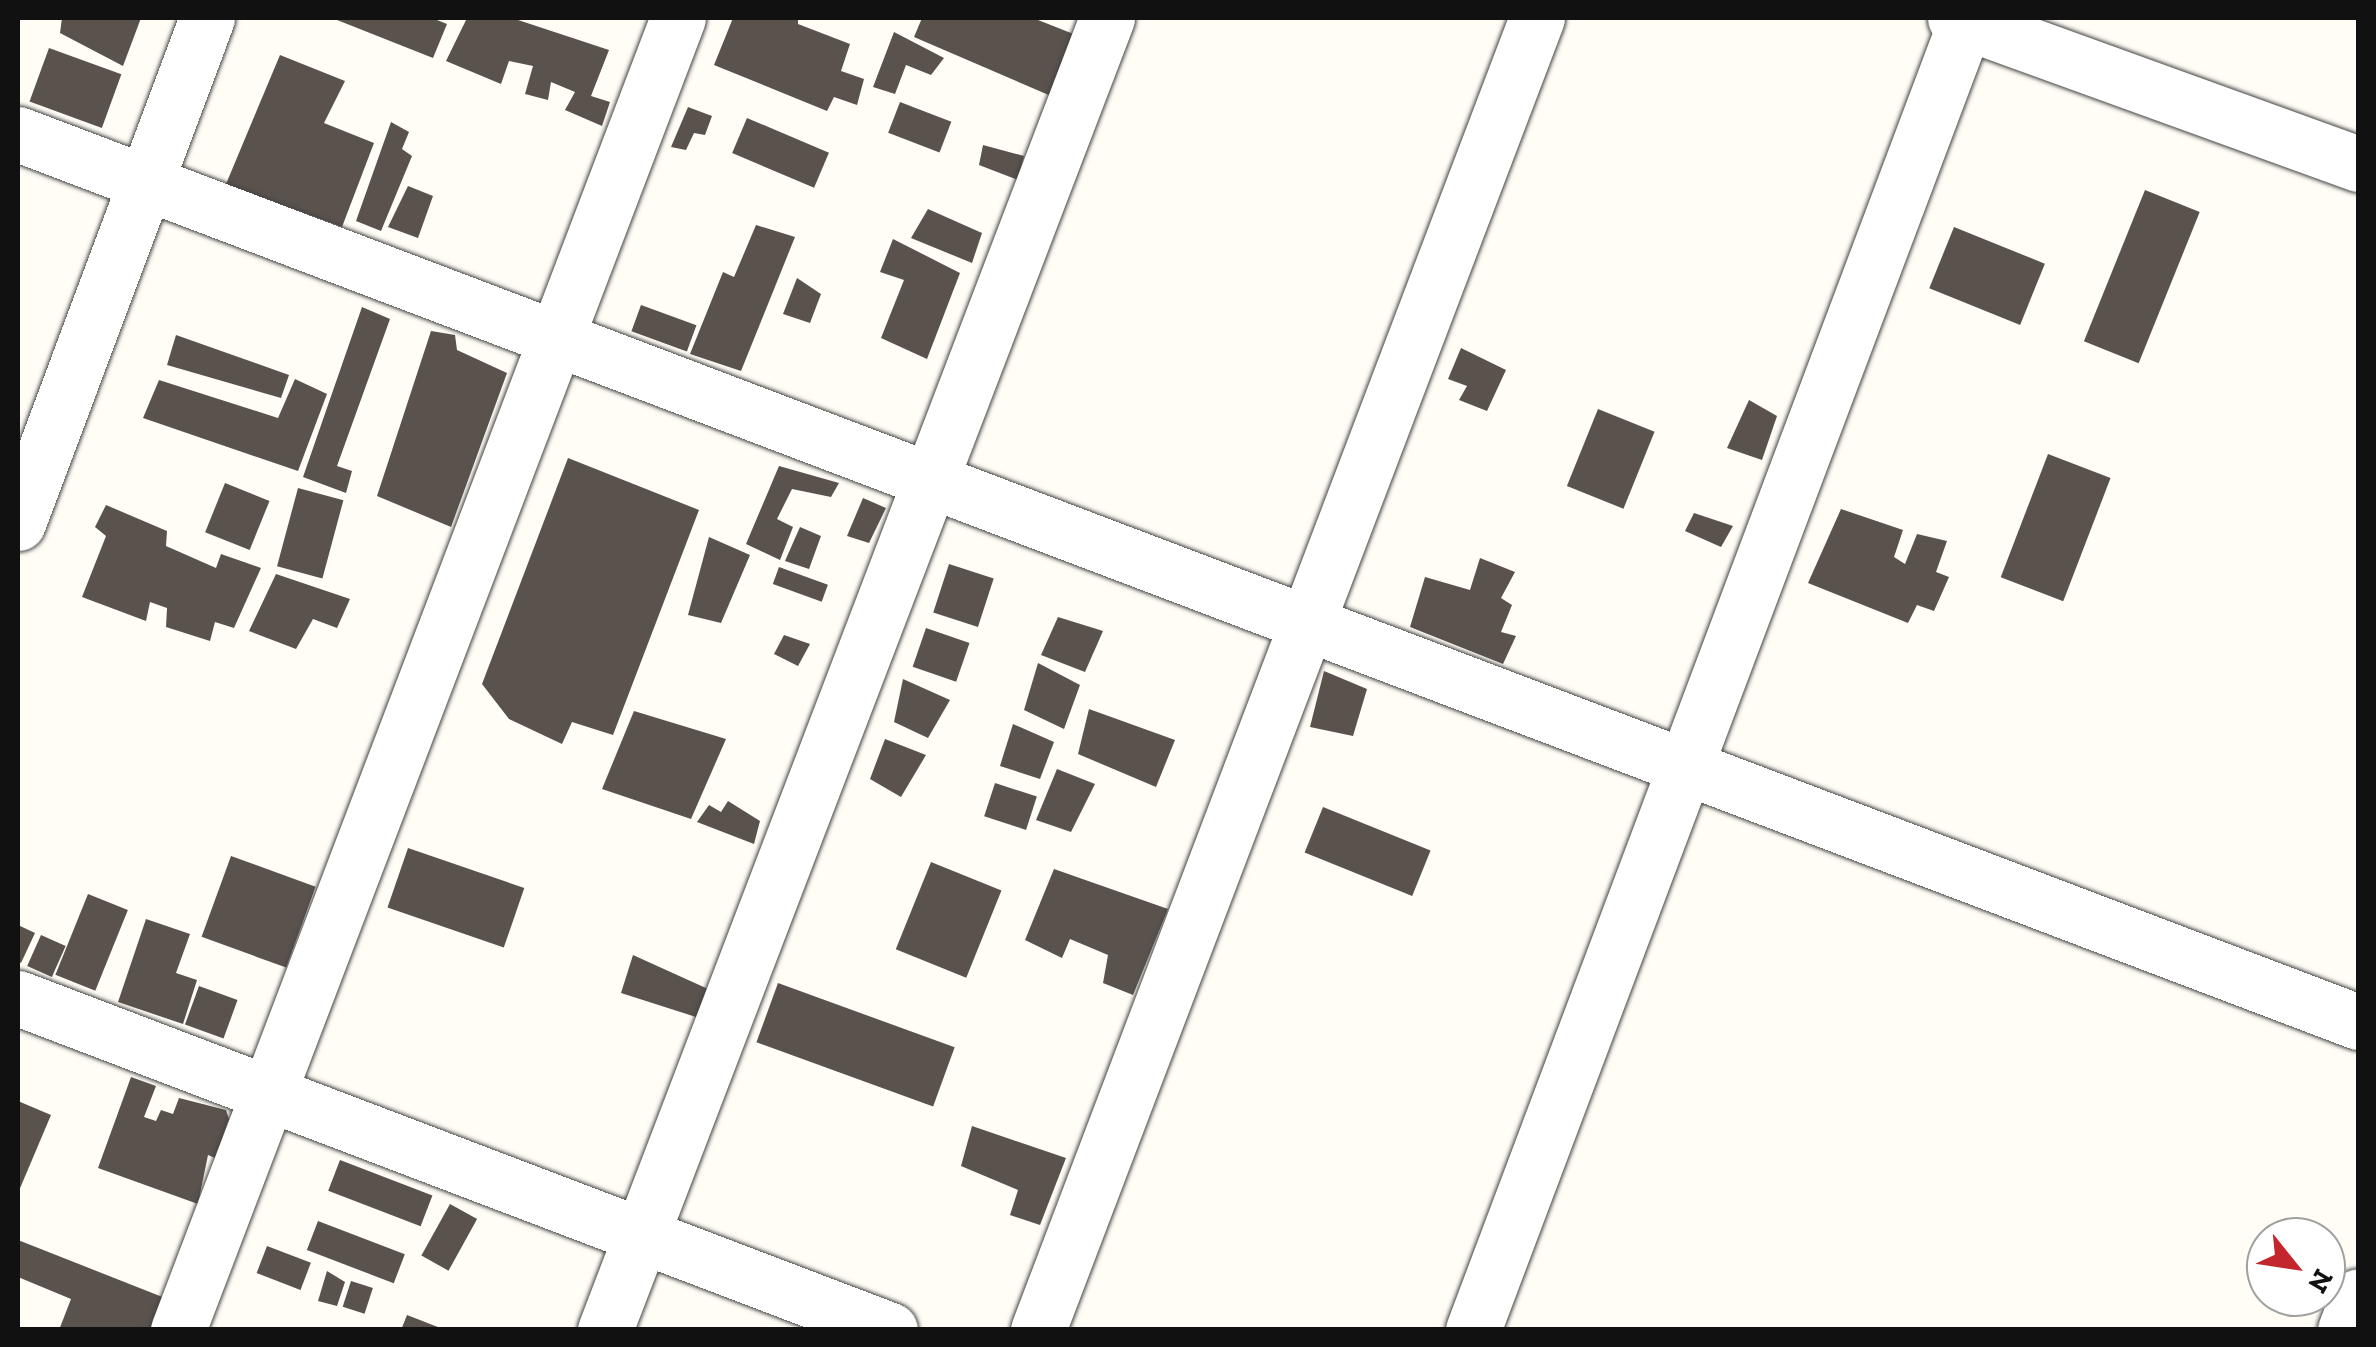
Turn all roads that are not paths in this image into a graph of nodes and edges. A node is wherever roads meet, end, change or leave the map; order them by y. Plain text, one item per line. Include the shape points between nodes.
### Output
1 (207, 18) edge
2 (678, 18) edge
3 (1106, 18) edge
4 (1537, 18) edge
5 (1962, 19) edge
6 (18, 134) edge
7 (2358, 164) edge
8 (145, 182) junction
9 (556, 338) junction
10 (929, 481) junction
11 (18, 523) edge
12 (1306, 624) junction
13 (1684, 768) junction
14 (18, 998) edge
15 (2358, 1022) edge
16 (268, 1093) junction
17 (641, 1235) junction
18 (2358, 1296) edge
19 (178, 1330) edge
20 (605, 1330) edge
21 (890, 1330) edge
22 (1038, 1330) edge
23 (1473, 1330) edge
24 (2345, 1330) edge

1 - 8 street
2 - 9 street
3 - 10 street
4 - 12 street
5 - 7 street
5 - 13 street
6 - 8 street
8 - 9 street
8 - 11 street
9 - 10 street
9 - 16 street
10 - 12 street
10 - 17 street
12 - 13 street
12 - 22 street
13 - 15 street
13 - 23 street
14 - 16 street
16 - 17 street
16 - 19 street
17 - 20 street
17 - 21 street
18 - 24 street

